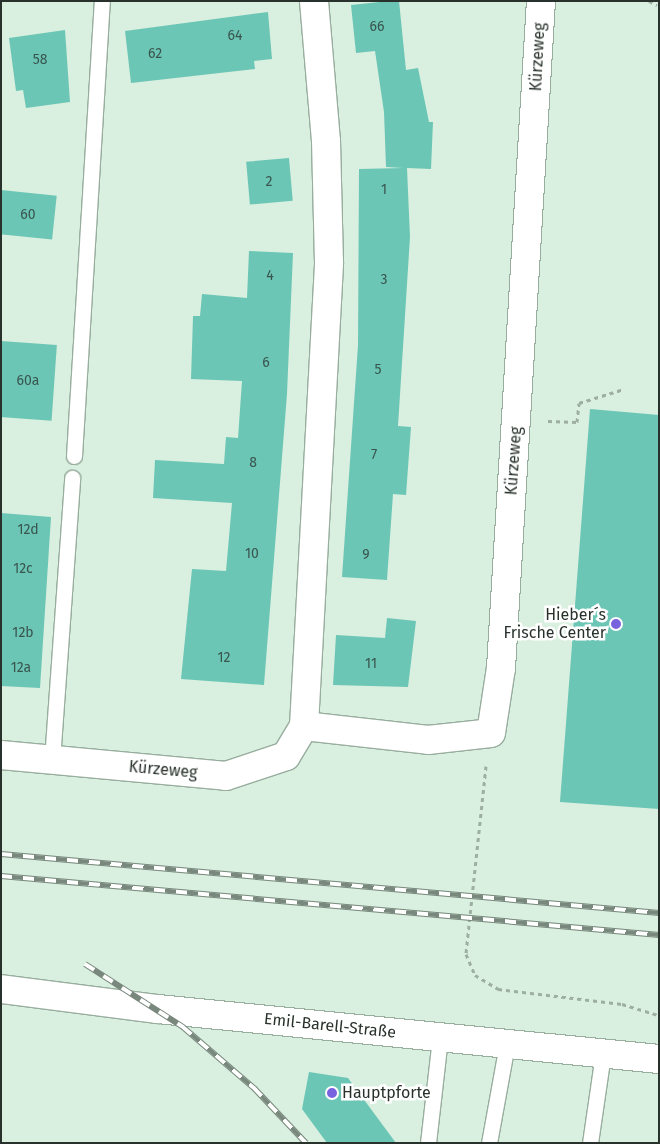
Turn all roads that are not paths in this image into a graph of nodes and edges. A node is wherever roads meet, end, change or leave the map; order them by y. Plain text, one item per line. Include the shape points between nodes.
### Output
1 (102, 1) edge
2 (314, 1) edge
3 (541, 1) edge
4 (74, 456) dead end
5 (72, 478) dead end
6 (304, 726) junction
7 (1, 755) edge
8 (52, 760) junction
9 (1, 989) edge
10 (440, 1037) junction
11 (507, 1044) junction
12 (603, 1054) junction
13 (659, 1059) edge
14 (428, 1143) edge
15 (489, 1143) edge
16 (590, 1143) edge

1 - 4 lane
2 - 6 street, Kürzeweg via 326,141 329,263
3 - 6 street, Kürzeweg via 501,668 491,733 428,740
5 - 8 lane
6 - 8 street, Kürzeweg via 286,756 226,776
7 - 8 street, Kürzeweg
9 - 10 street, Emil-Barell-Straße
10 - 11 street, Emil-Barell-Straße
10 - 14 lane
11 - 12 street, Emil-Barell-Straße
11 - 15 lane
12 - 13 street, Emil-Barell-Straße
12 - 16 lane

